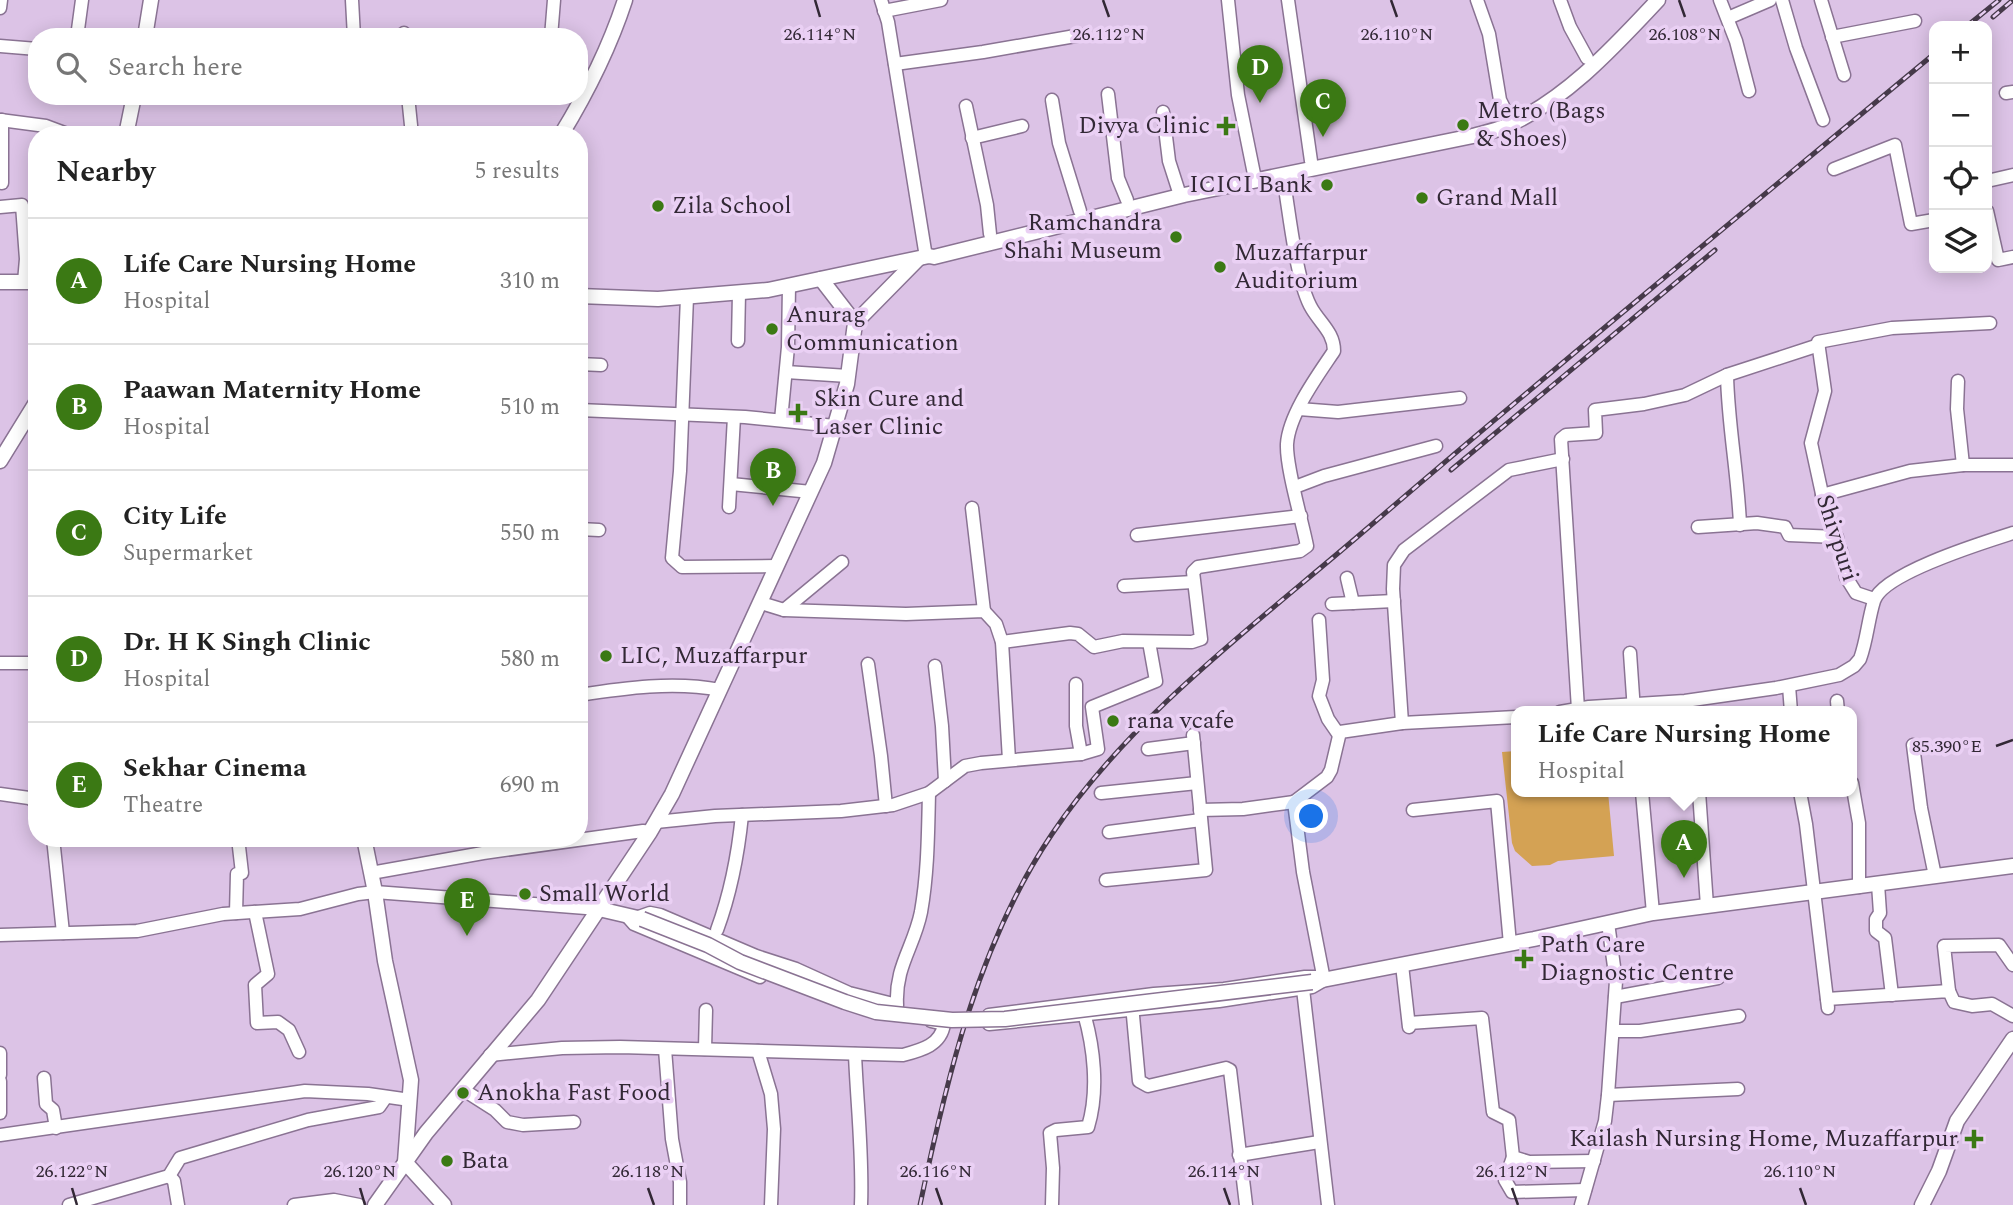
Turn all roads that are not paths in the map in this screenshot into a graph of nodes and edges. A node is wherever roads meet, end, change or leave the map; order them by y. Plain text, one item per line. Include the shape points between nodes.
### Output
1 (1, 0) edge
2 (82, 0) edge
3 (152, 0) edge
4 (352, 0) edge
5 (554, 0) edge
6 (625, 0) edge
7 (940, 0) edge
8 (1228, 0) edge
9 (1289, 0) edge
10 (1477, 0) edge
11 (1560, 0) edge
12 (1646, 0) edge
13 (1658, 0) edge
14 (1720, 0) edge
15 (1770, 0) edge
16 (1782, 0) edge
17 (1821, 0) edge
18 (883, 6) edge
19 (0, 8) edge
20 (1728, 18) junction
21 (1915, 21) dead end
22 (78, 28) edge
23 (150, 28) edge
24 (354, 28) edge
25 (552, 28) edge
26 (1081, 35) dead end
27 (1832, 37) junction
28 (0, 46) edge
29 (28, 48) edge
30 (1587, 58) junction
31 (895, 64) junction
32 (1844, 75) dead end
33 (588, 84) edge
34 (1749, 91) dead end
35 (1108, 94) dead end
36 (1052, 100) dead end
37 (132, 105) edge
38 (409, 105) edge
39 (577, 105) edge
40 (966, 106) dead end
41 (1163, 112) dead end
42 (1508, 116) junction
43 (1, 120) edge
44 (1823, 120) dead end
45 (48, 126) edge
46 (128, 126) edge
47 (411, 126) edge
48 (566, 126) edge
49 (1022, 127) dead end
50 (972, 138) junction
51 (1311, 161) junction
52 (1834, 169) dead end
53 (1254, 174) junction
54 (2013, 175) edge
55 (1283, 176) junction
56 (1992, 180) edge
57 (2, 183) dead end
58 (1178, 189) junction
59 (1127, 200) junction
60 (0, 207) edge
61 (1080, 211) junction
62 (1929, 221) edge
63 (1992, 233) edge
64 (990, 234) junction
65 (925, 257) junction
66 (2013, 257) edge
67 (28, 270) edge
68 (821, 279) junction
69 (0, 282) edge
70 (28, 282) edge
71 (789, 286) junction
72 (739, 293) junction
73 (588, 296) edge
74 (687, 297) junction
75 (855, 323) junction
76 (1990, 323) dead end
77 (738, 341) dead end
78 (1819, 345) junction
79 (588, 364) edge
80 (601, 365) dead end
81 (786, 372) junction
82 (1727, 375) junction
83 (848, 376) junction
84 (1958, 381) dead end
85 (1460, 398) dead end
86 (1299, 409) junction
87 (588, 411) edge
88 (28, 416) edge
89 (683, 416) junction
90 (734, 417) junction
91 (781, 420) junction
92 (835, 426) junction
93 (1436, 446) dead end
94 (1563, 459) junction
95 (0, 461) edge
96 (1963, 465) junction
97 (2013, 465) edge
98 (731, 484) junction
99 (1295, 486) junction
100 (811, 492) junction
101 (1822, 495) junction
102 (729, 507) dead end
103 (972, 508) dead end
104 (1301, 516) junction
105 (1740, 524) junction
106 (1698, 527) dead end
107 (588, 529) edge
108 (599, 530) dead end
109 (2013, 533) edge
110 (1136, 535) dead end
111 (1837, 537) junction
112 (842, 562) dead end
113 (777, 566) junction
114 (1347, 578) dead end
115 (1193, 582) junction
116 (1124, 586) dead end
117 (1874, 599) junction
118 (1394, 601) junction
119 (761, 603) junction
120 (1353, 603) junction
121 (1332, 604) dead end
122 (784, 610) junction
123 (984, 611) junction
124 (1319, 620) dead end
125 (1002, 642) junction
126 (1149, 642) junction
127 (1630, 653) dead end
128 (0, 663) edge
129 (28, 664) edge
130 (868, 664) dead end
131 (935, 666) dead end
132 (1076, 684) dead end
133 (1788, 686) junction
134 (720, 690) junction
135 (588, 693) edge
136 (1578, 706) edge
137 (1633, 706) edge
138 (1648, 706) edge
139 (1790, 706) edge
140 (1511, 716) edge
141 (1402, 723) junction
142 (1339, 735) junction
143 (1913, 745) dead end
144 (1148, 749) dead end
145 (1081, 754) junction
146 (1009, 760) junction
147 (945, 781) junction
148 (1197, 783) junction
149 (929, 793) junction
150 (1101, 793) dead end
151 (0, 794) edge
152 (1642, 797) edge
153 (1699, 797) edge
154 (1801, 797) edge
155 (1854, 797) edge
156 (28, 798) edge
157 (1294, 802) junction
158 (886, 806) junction
159 (1413, 810) dead end
160 (742, 815) junction
161 (1200, 815) junction
162 (653, 827) junction
163 (1109, 832) dead end
164 (588, 839) edge
165 (54, 847) edge
166 (239, 847) edge
167 (366, 847) edge
168 (527, 847) edge
169 (2013, 866) edge
170 (371, 873) junction
171 (1935, 876) junction
172 (1106, 880) dead end
173 (1878, 884) junction
174 (1859, 887) junction
175 (375, 892) junction
176 (1814, 892) junction
177 (1707, 906) junction
178 (599, 909) junction
179 (255, 912) junction
180 (236, 913) junction
181 (1653, 913) junction
182 (635, 917) junction
183 (1608, 923) junction
184 (717, 930) dead end
185 (63, 933) junction
186 (0, 934) edge
187 (1510, 944) junction
188 (1402, 965) junction
189 (2013, 965) edge
190 (1718, 978) dead end
191 (1313, 984) junction
192 (1949, 991) junction
193 (1892, 995) junction
194 (1615, 997) junction
195 (1132, 1003) junction
196 (1082, 1009) junction
197 (706, 1010) dead end
198 (1739, 1016) dead end
199 (2013, 1016) edge
200 (1613, 1031) junction
201 (2013, 1039) edge
202 (665, 1049) junction
203 (705, 1049) junction
204 (758, 1051) junction
205 (299, 1052) dead end
206 (0, 1053) edge
207 (856, 1054) junction
208 (491, 1055) junction
209 (0, 1075) edge
210 (44, 1078) dead end
211 (0, 1081) edge
212 (462, 1089) junction
213 (1738, 1089) dead end
214 (1608, 1095) junction
215 (386, 1097) junction
216 (410, 1100) junction
217 (0, 1113) edge
218 (574, 1122) dead end
219 (56, 1128) junction
220 (0, 1135) edge
221 (1320, 1142) junction
222 (1239, 1155) junction
223 (1513, 1157) junction
224 (1594, 1161) junction
225 (405, 1162) junction
226 (169, 1176) junction
227 (1585, 1190) junction
228 (69, 1205) edge
229 (178, 1205) edge
230 (294, 1205) edge
231 (359, 1205) edge
232 (375, 1205) edge
233 (444, 1205) edge
234 (680, 1205) edge
235 (771, 1205) edge
236 (861, 1205) edge
237 (1052, 1205) edge
238 (1246, 1205) edge
239 (1328, 1205) edge
240 (1581, 1205) edge
241 (1922, 1205) edge

1 - 19 street
2 - 22 street
3 - 23 main road
4 - 24 street
5 - 25 street
6 - 33 main road
7 - 18 street
8 - 53 street via 1238,95
9 - 51 street
10 - 42 street via 1489,34 1500,100
11 - 30 street
12 - 30 main road
13 - 55 main road via 1584,73 1538,109 1503,127
14 - 20 street
15 - 20 street
16 - 44 street
17 - 27 street
18 - 31 street
20 - 34 street
21 - 27 street
26 - 31 street
27 - 32 street
28 - 29 street
30 - 42 main road
31 - 65 street
35 - 59 street via 1118,178
36 - 61 street via 1059,143
37 - 46 main road
38 - 47 street
39 - 48 main road
40 - 50 street
41 - 58 street
42 - 51 main road via 1454,132
43 - 45 street
43 - 57 street
49 - 50 street
50 - 64 street
51 - 53 main road
52 - 62 street via 1895,145 1911,224
53 - 58 main road
54 - 56 street
55 - 65 main road
55 - 86 street via 1304,290 1311,309 1334,341 1334,351
58 - 59 main road
59 - 61 main road
60 - 67 street via 22,205
61 - 64 main road
63 - 66 street via 1998,260
64 - 65 main road via 931,251
65 - 68 main road
65 - 75 main road
68 - 71 main road
68 - 75 main road
69 - 70 main road
71 - 72 main road
71 - 81 street
72 - 74 main road
72 - 77 street
73 - 74 main road
74 - 89 street
75 - 83 main road
76 - 78 street via 1892,328
78 - 82 street
78 - 101 street, Shivpuri via 1825,391 1811,443
79 - 80 street
81 - 83 street
81 - 91 street
82 - 94 street via 1685,395 1595,410 1596,433 1566,435 1561,439
82 - 105 street
83 - 92 main road
84 - 96 street
85 - 86 street via 1338,412
86 - 99 street via 1287,442
87 - 89 street
88 - 95 main road
89 - 90 street
89 - 113 street via 673,558 682,566
90 - 91 street
90 - 98 street
91 - 92 street
92 - 100 main road
93 - 99 street
94 - 118 street via 1510,470 1404,551 1394,565
94 - 136 street
96 - 97 street
96 - 101 street via 1910,471
98 - 100 street
98 - 102 street
99 - 104 street
100 - 113 main road
101 - 111 street, Shivpuri
103 - 123 street
104 - 110 street
104 - 115 street via 1307,546 1300,551 1198,567
105 - 106 street
105 - 111 street via 1785,527 1789,535
107 - 108 street
109 - 117 street via 1914,569
111 - 117 street, Shivpuri via 1850,586
112 - 122 street
113 - 119 main road
114 - 120 street
115 - 116 street
115 - 126 street via 1201,639
117 - 133 street via 1862,653 1854,666 1828,678
118 - 120 street
118 - 141 street
119 - 122 street
119 - 134 main road
120 - 121 street
122 - 123 street
123 - 125 street via 996,624
124 - 142 street via 1323,680 1319,696
125 - 126 street via 1070,633 1079,634 1094,647
125 - 146 street
126 - 145 street via 1156,681 1092,707 1098,749
127 - 137 street
128 - 129 street
130 - 158 street
131 - 147 street
132 - 145 street
133 - 138 street
133 - 139 street
134 - 135 street via 682,686
134 - 162 main road
140 - 141 street
141 - 142 street via 1343,730
142 - 157 street via 1327,777
143 - 171 street
144 - 148 street via 1193,739
145 - 146 street
146 - 147 street via 965,766
147 - 149 street
148 - 150 street
148 - 161 street
149 - 158 street
149 - 182 street via 928,862 920,915 896,985 897,1005 849,993 660,915
151 - 156 street
152 - 181 street
153 - 177 street
154 - 176 street
155 - 174 street
157 - 161 street
157 - 191 street
158 - 160 street
159 - 187 street via 1497,801
160 - 162 street
160 - 184 street via 737,860
161 - 163 street
161 - 172 street via 1206,870
162 - 164 street
162 - 178 main road
165 - 185 street
166 - 180 street via 242,873 237,874
167 - 170 main road
168 - 170 street
169 - 171 main road
170 - 175 main road
171 - 173 main road
173 - 174 main road
173 - 193 street via 1876,931 1885,937
174 - 176 main road
175 - 178 street
175 - 179 street via 300,909
175 - 216 main road via 411,1080
176 - 177 main road
176 - 193 street via 1827,1004
177 - 181 main road
178 - 182 main road
178 - 208 main road via 538,1000
179 - 180 street
179 - 205 street via 268,974 254,985 257,1023 278,1022 289,1030
180 - 185 street via 137,931
181 - 183 main road
182 - 191 main road, bridge via 845,1002 876,1012 952,1020 1005,1019
182 - 207 street via 634,924 737,968 870,1017 944,1024 939,1039 924,1050 903,1055
183 - 187 main road
183 - 194 street
185 - 186 street
187 - 188 main road
188 - 191 main road
188 - 223 street via 1409,1025 1482,1018 1493,1112 1509,1120
189 - 192 street via 1999,945 1944,946
190 - 194 street
191 - 195 street via 1220,1001
191 - 195 street via 1320,977
191 - 221 street
192 - 193 street
192 - 199 street via 1954,1002 1992,1004
194 - 200 street
195 - 196 street
195 - 222 street via 1139,1081 1143,1084 1230,1070
196 - 196 street via 989,1015 989,1024
196 - 237 street via 1090,1033 1094,1108 1088,1127 1050,1133
197 - 203 street
198 - 200 street
200 - 214 street
201 - 241 main road via 1958,1121
202 - 203 street
202 - 208 street via 562,1048
202 - 234 street
203 - 204 street
204 - 207 street
204 - 235 street via 772,1105
206 - 209 street
207 - 236 street
208 - 212 main road
210 - 219 street via 46,1104 53,1110
211 - 217 street
212 - 218 street via 507,1122
212 - 225 main road
213 - 214 street
214 - 224 street
215 - 216 street
215 - 219 street via 305,1091
215 - 226 street via 379,1108 295,1124 180,1158
216 - 225 main road
219 - 220 street
221 - 222 street
221 - 239 street
222 - 238 street
223 - 224 street
223 - 227 street via 1505,1180 1512,1192
224 - 227 street
225 - 232 main road
225 - 233 main road
226 - 228 street
226 - 229 street
227 - 240 street
230 - 231 street via 334,1200

